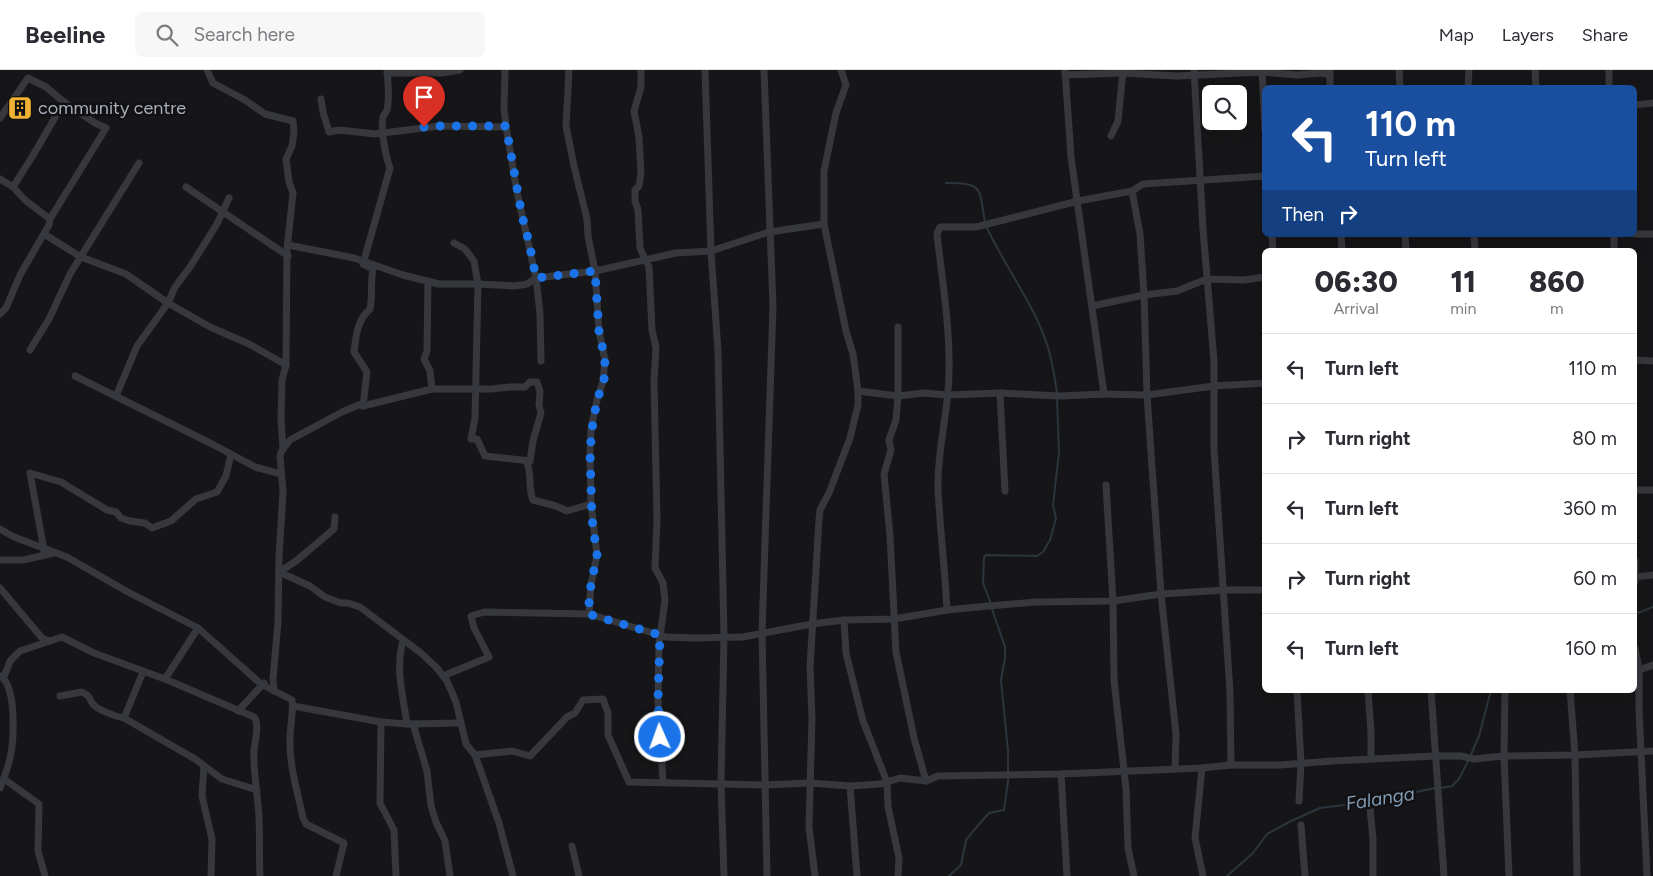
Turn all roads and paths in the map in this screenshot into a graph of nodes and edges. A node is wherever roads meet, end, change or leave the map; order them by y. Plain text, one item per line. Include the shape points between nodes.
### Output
1 (207, 70) edge
2 (460, 70) edge
3 (505, 70) edge
4 (570, 70) edge
5 (641, 70) edge
6 (705, 70) edge
7 (764, 70) edge
8 (841, 70) edge
9 (1399, 70) edge
10 (1469, 70) edge
11 (1535, 70) edge
12 (1609, 70) edge
13 (388, 71) edge
14 (442, 71) edge
15 (1262, 71) edge
16 (1123, 72) edge
17 (1330, 72) edge
18 (1065, 73) edge
19 (1194, 73) edge
20 (1263, 85) edge
21 (1330, 85) edge
22 (1400, 85) edge
23 (1468, 85) edge
24 (1536, 85) edge
25 (1609, 85) edge
26 (321, 99) dead end
27 (64, 102) junction
28 (1653, 103) edge
29 (1637, 104) edge
30 (0, 118) edge
31 (506, 126) junction
32 (384, 132) junction
33 (1111, 136) dead end
34 (139, 163) dead end
35 (1262, 176) edge
36 (0, 179) edge
37 (1200, 179) junction
38 (0, 185) edge
39 (12, 187) junction
40 (186, 187) dead end
41 (1132, 191) junction
42 (229, 198) dead end
43 (1078, 201) junction
44 (223, 213) junction
45 (50, 219) junction
46 (824, 224) junction
47 (769, 232) junction
48 (44, 234) junction
49 (1637, 234) edge
50 (1653, 234) edge
51 (454, 243) dead end
52 (288, 245) junction
53 (711, 251) junction
54 (288, 256) junction
55 (81, 257) junction
56 (646, 259) junction
57 (364, 261) junction
58 (595, 271) junction
59 (536, 278) junction
60 (1262, 278) edge
61 (1208, 279) junction
62 (428, 281) junction
63 (478, 284) junction
64 (1144, 295) junction
65 (168, 303) junction
66 (1092, 306) junction
67 (0, 314) edge
68 (898, 327) dead end
69 (30, 350) dead end
70 (1637, 360) edge
71 (541, 361) dead end
72 (1653, 361) edge
73 (286, 365) junction
74 (74, 376) dead end
75 (1262, 383) edge
76 (1214, 386) junction
77 (432, 389) junction
78 (475, 390) junction
79 (858, 391) junction
80 (1000, 394) junction
81 (1104, 394) junction
82 (948, 395) junction
83 (1146, 395) junction
84 (116, 396) junction
85 (898, 396) junction
86 (363, 406) junction
87 (283, 449) junction
88 (231, 454) junction
89 (530, 461) junction
90 (280, 474) junction
91 (1106, 485) dead end
92 (1637, 490) edge
93 (1653, 490) edge
94 (1005, 491) dead end
95 (591, 504) junction
96 (335, 517) dead end
97 (0, 528) edge
98 (44, 549) junction
99 (55, 553) junction
100 (40, 556) junction
101 (0, 560) edge
102 (279, 572) junction
103 (1653, 576) edge
104 (1637, 577) edge
105 (0, 588) edge
106 (1224, 590) junction
107 (1262, 590) edge
108 (1161, 594) junction
109 (1112, 601) junction
110 (948, 610) junction
111 (588, 614) junction
112 (894, 619) junction
113 (844, 620) junction
114 (812, 624) junction
115 (198, 628) junction
116 (762, 632) junction
117 (663, 636) junction
118 (724, 636) junction
119 (49, 641) junction
120 (403, 641) junction
121 (1637, 659) edge
122 (1653, 665) edge
123 (1639, 670) junction
124 (143, 672) junction
125 (2, 676) edge
126 (443, 676) junction
127 (165, 678) junction
128 (273, 679) junction
129 (261, 684) junction
130 (274, 691) junction
131 (1297, 693) edge
132 (1368, 693) edge
133 (1432, 693) edge
134 (1505, 693) edge
135 (1570, 693) edge
136 (60, 696) dead end
137 (293, 706) junction
138 (238, 711) junction
139 (124, 718) junction
140 (381, 722) junction
141 (460, 723) junction
142 (410, 724) junction
143 (1653, 751) edge
144 (1642, 752) junction
145 (475, 755) junction
146 (1575, 755) junction
147 (1436, 756) junction
148 (1504, 756) junction
149 (1371, 759) junction
150 (1301, 763) junction
151 (1231, 765) junction
152 (204, 766) junction
153 (1202, 768) junction
154 (1175, 769) junction
155 (1124, 771) junction
156 (1061, 774) junction
157 (926, 780) junction
158 (663, 782) junction
159 (887, 782) junction
160 (2, 783) edge
161 (721, 783) junction
162 (810, 783) junction
163 (765, 784) junction
164 (850, 786) junction
165 (257, 790) junction
166 (1299, 801) dead end
167 (1370, 808) dead end
168 (1301, 825) dead end
169 (572, 846) dead end
170 (1649, 850) edge
171 (45, 876) edge
172 (211, 876) edge
173 (260, 876) edge
174 (336, 876) edge
175 (396, 876) edge
176 (450, 876) edge
177 (513, 876) edge
178 (579, 876) edge
179 (724, 876) edge
180 (766, 876) edge
181 (815, 876) edge
182 (857, 876) edge
183 (898, 876) edge
184 (1067, 876) edge
185 (1134, 876) edge
186 (1203, 876) edge
187 (1305, 876) edge
188 (1373, 876) edge
189 (1444, 876) edge
190 (1509, 876) edge
191 (1577, 876) edge
192 (1647, 876) edge

1 - 52 street via 213,83 266,114 292,121 292,146 286,159 293,193
2 - 14 street
3 - 31 street
4 - 58 street via 566,126
5 - 56 street via 641,87 634,111 641,172 635,201 640,248
6 - 53 street
7 - 47 street
8 - 46 street via 846,85 836,113 824,171
9 - 22 street
10 - 23 street
11 - 24 street
12 - 25 street
13 - 14 street
13 - 32 street
15 - 17 street via 1297,75
15 - 19 street
15 - 20 street
16 - 18 street
16 - 19 street via 1177,76
16 - 33 street via 1118,121
17 - 21 street
18 - 43 street via 1071,157
19 - 37 street
26 - 32 street via 329,132
27 - 30 street via 28,78
27 - 39 street
27 - 45 street via 106,128
28 - 29 street
31 - 32 street via 439,126
31 - 59 street
32 - 57 street via 390,168
34 - 55 street
35 - 37 street
36 - 38 street
36 - 39 street
37 - 41 street via 1143,184
37 - 61 street
39 - 45 street
40 - 44 street
41 - 43 street
41 - 64 street via 1140,234
42 - 44 street
43 - 66 street
43 - 82 street via 980,226 940,227 937,232 946,315
44 - 54 street
44 - 65 street
45 - 48 street
46 - 47 street
46 - 79 street
47 - 53 street
47 - 116 street via 773,306
48 - 55 street
48 - 67 street
49 - 50 street
51 - 63 street via 465,249 474,261
52 - 54 street
52 - 57 street
53 - 56 street
53 - 118 street via 718,351
54 - 73 street
55 - 65 street via 126,274
55 - 69 street
56 - 58 street
56 - 117 street via 656,348 655,568 663,583 665,600
57 - 62 street
57 - 86 street via 363,264 373,269 370,282 372,296 370,309 356,331 354,352 367,372
58 - 59 street
58 - 95 street via 599,331 605,360 604,381 592,429
59 - 63 street via 515,286
59 - 71 street
60 - 61 street
61 - 64 street via 1177,291
61 - 76 street
62 - 63 street
62 - 77 street via 427,351 424,359 430,371
63 - 78 street
64 - 66 street
64 - 83 street
65 - 73 street
65 - 84 street via 137,346
66 - 81 street
68 - 85 street
70 - 72 street
73 - 87 street via 282,380
74 - 84 street
75 - 76 street
76 - 83 street
76 - 106 street via 1214,449
77 - 78 street
77 - 86 street
78 - 89 street via 471,439 477,439 484,456
78 - 89 street via 524,387 530,382 537,382 541,413 532,441
79 - 85 street
79 - 114 street via 850,438 820,510
80 - 81 street
80 - 82 street
80 - 94 street
81 - 83 street
82 - 85 street via 923,392
82 - 110 street via 938,488
83 - 108 street
84 - 88 street
85 - 112 street via 896,420 889,440 891,450 884,474
86 - 87 street via 344,411 290,440
87 - 90 street
88 - 90 street via 255,467
88 - 98 street via 226,476 217,492 196,499 171,521 154,528 122,518 61,482 30,473
89 - 95 street via 527,463 530,494 534,500 567,511
90 - 102 street via 283,492
91 - 109 street
92 - 93 street
95 - 111 street via 597,555
96 - 102 street via 334,529
97 - 98 street
98 - 99 street
98 - 100 street
99 - 100 street
99 - 115 street
100 - 101 street
102 - 120 street via 341,604 360,607
102 - 128 street
103 - 104 street
105 - 119 street via 42,638
106 - 107 street
106 - 108 street
106 - 151 street
108 - 109 street
108 - 154 street via 1176,734
109 - 110 street via 1036,602
109 - 155 street via 1114,680
110 - 112 street
111 - 117 street
111 - 126 street via 484,612 471,616 489,658
112 - 113 street
112 - 157 street via 899,671
113 - 114 street
113 - 159 street via 846,653 863,720
114 - 116 street
114 - 162 street
115 - 127 street
115 - 129 street
116 - 118 street via 743,637
116 - 163 street
117 - 118 street
117 - 158 street via 659,644 658,710
118 - 161 street
119 - 124 street via 66,637 94,653
119 - 125 street via 14,656
120 - 126 street via 421,653
120 - 142 street via 399,654 400,676
121 - 123 street
122 - 123 street
123 - 144 street
124 - 127 street
124 - 139 street
125 - 160 street via 11,699 13,717 11,756
126 - 141 street via 456,702
127 - 138 street
128 - 129 street
128 - 130 street
129 - 130 street
129 - 138 street
130 - 137 street via 292,700
131 - 150 street
132 - 149 street
133 - 147 street
134 - 148 street
135 - 146 street
136 - 139 street via 82,692 91,698 95,706
137 - 140 street
137 - 174 street via 290,760 303,818 306,824 344,843
138 - 165 street via 257,720 254,751
139 - 152 street
140 - 142 street
140 - 175 street via 380,803 394,830
141 - 142 street
141 - 145 street via 466,744
142 - 176 street via 427,771 431,806 445,841
143 - 144 street
144 - 146 street
144 - 170 street
145 - 158 street via 512,751 530,756 575,713 583,700 602,699 608,713 608,735 627,781
145 - 177 street via 499,823
146 - 148 street
146 - 191 street
147 - 148 street via 1474,759
147 - 149 street
147 - 189 street
148 - 190 street
149 - 150 street
150 - 151 street
150 - 166 street
151 - 153 street
152 - 165 street via 222,779
152 - 172 street via 202,796 212,838
153 - 154 street
153 - 186 street via 1195,838
154 - 155 street
155 - 156 street
155 - 185 street via 1128,848
156 - 157 street via 938,776
156 - 184 street
157 - 159 street via 900,778
158 - 161 street
159 - 164 street
159 - 183 street via 888,807 898,851
160 - 171 street via 39,804 38,851
161 - 163 street
161 - 179 street
162 - 163 street
162 - 164 street
162 - 181 street via 809,827
163 - 180 street
164 - 182 street
165 - 173 street
167 - 188 street via 1374,839
168 - 187 street
169 - 178 street
170 - 192 street

